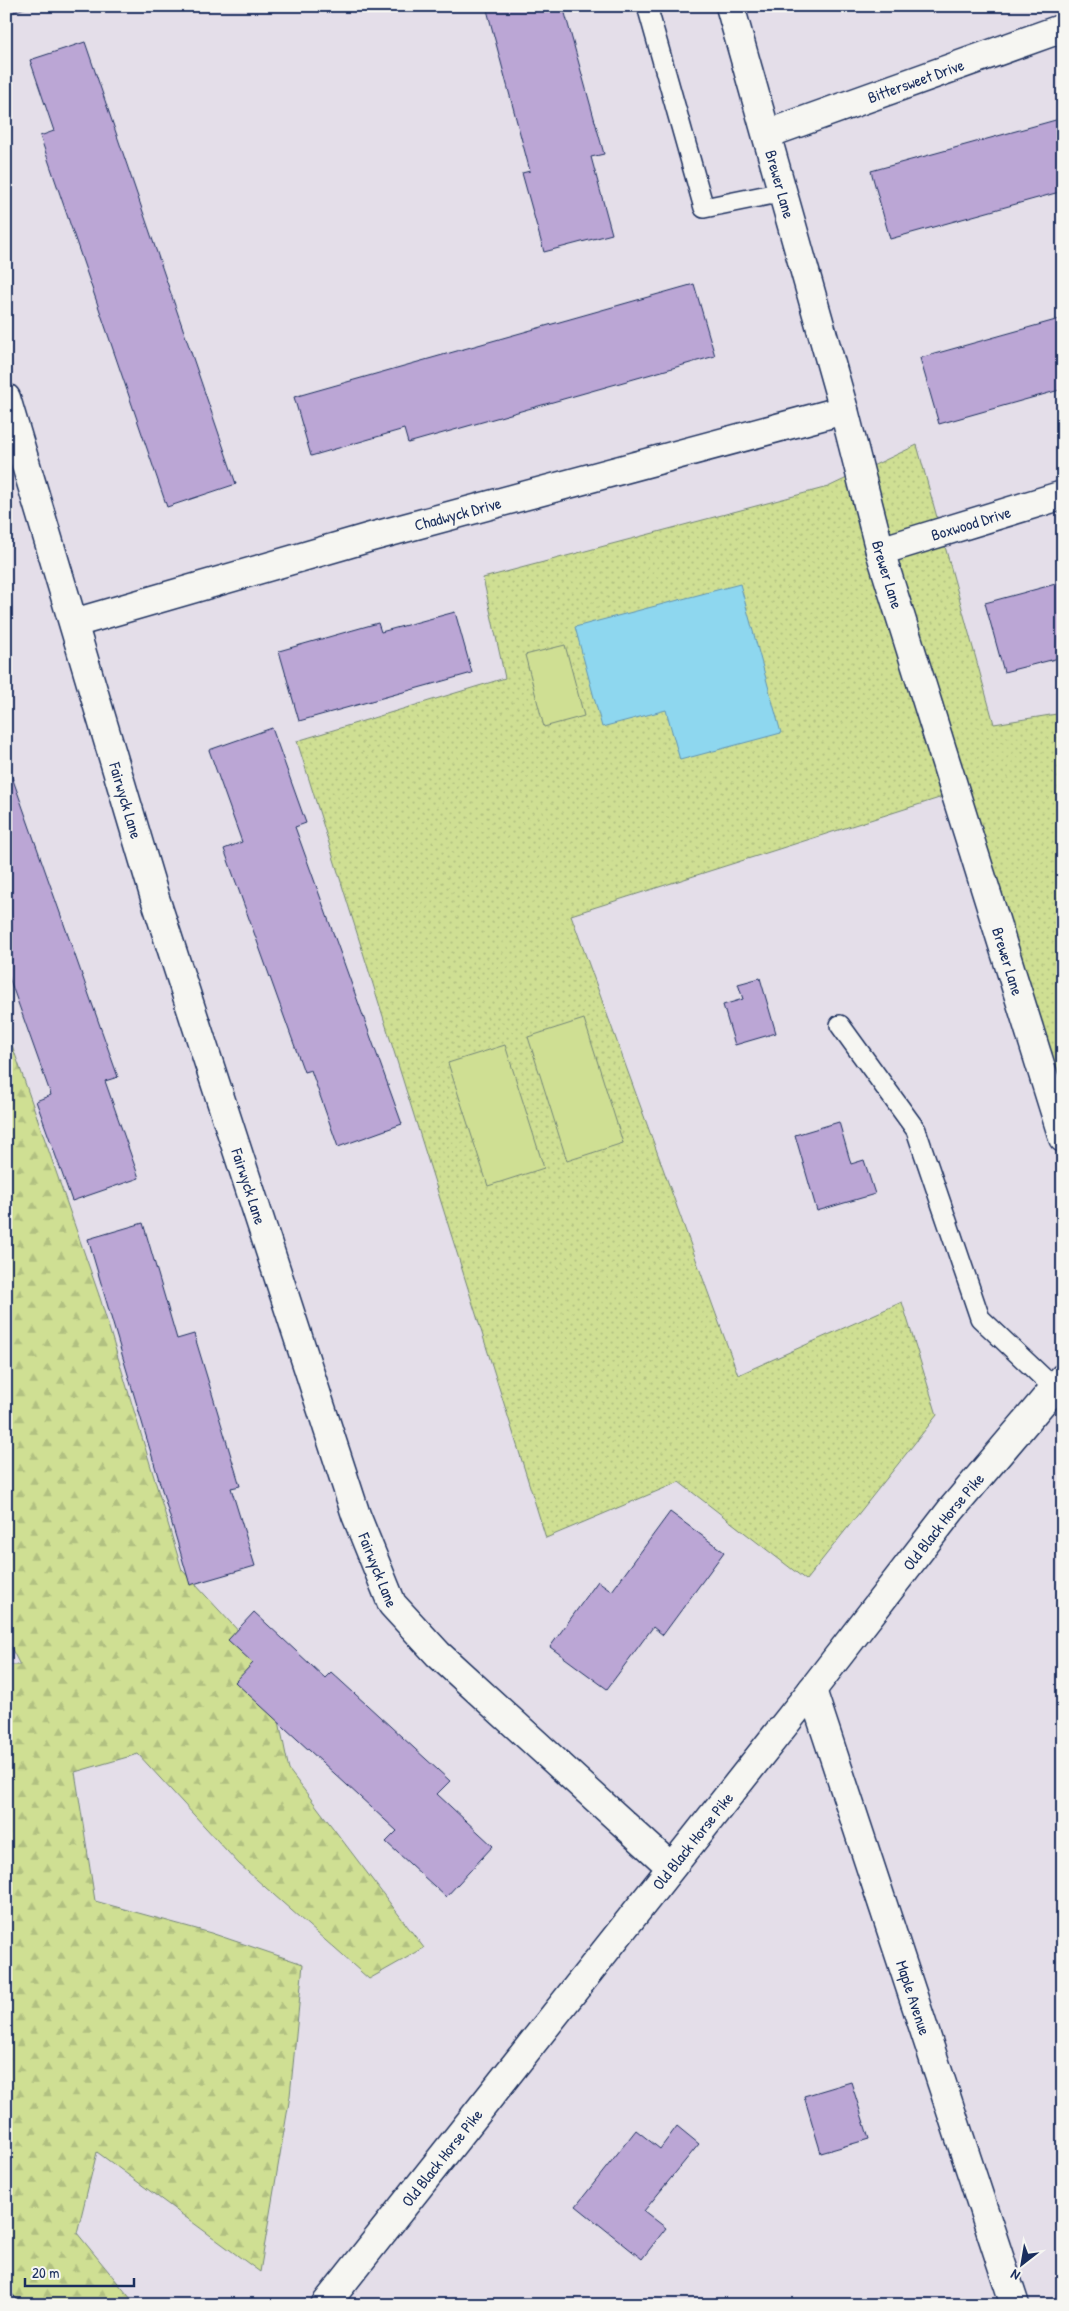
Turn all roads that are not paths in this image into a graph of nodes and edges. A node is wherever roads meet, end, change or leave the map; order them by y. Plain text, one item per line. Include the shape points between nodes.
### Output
1 (647, 6) edge
2 (730, 6) edge
3 (1063, 28) edge
4 (767, 134) junction
5 (783, 192) junction
6 (6, 398) edge
7 (844, 410) junction
8 (1063, 495) edge
9 (880, 551) junction
10 (74, 623) junction
11 (840, 1025) dead end
12 (1063, 1138) edge
13 (1058, 1383) edge
14 (812, 1690) junction
15 (671, 1867) junction
16 (326, 2305) edge
17 (1015, 2305) edge

1 - 5 lane via 704,208
2 - 4 street, Brewer Lane
3 - 4 street, Bittersweet Drive
4 - 5 street, Brewer Lane
5 - 7 street, Brewer Lane
6 - 10 street, Fairwyck Lane
7 - 9 street, Brewer Lane
7 - 10 street, Chadwyck Drive via 371,537
8 - 9 street, Boxwood Drive
9 - 12 street, Brewer Lane
10 - 15 street, Fairwyck Lane via 154,898 356,1515 392,1604 438,1654
11 - 13 lane via 916,1130 980,1318
13 - 14 street, Old Black Horse Pike via 951,1510
14 - 15 street, Old Black Horse Pike
14 - 17 street, Maple Avenue
15 - 16 street, Old Black Horse Pike

